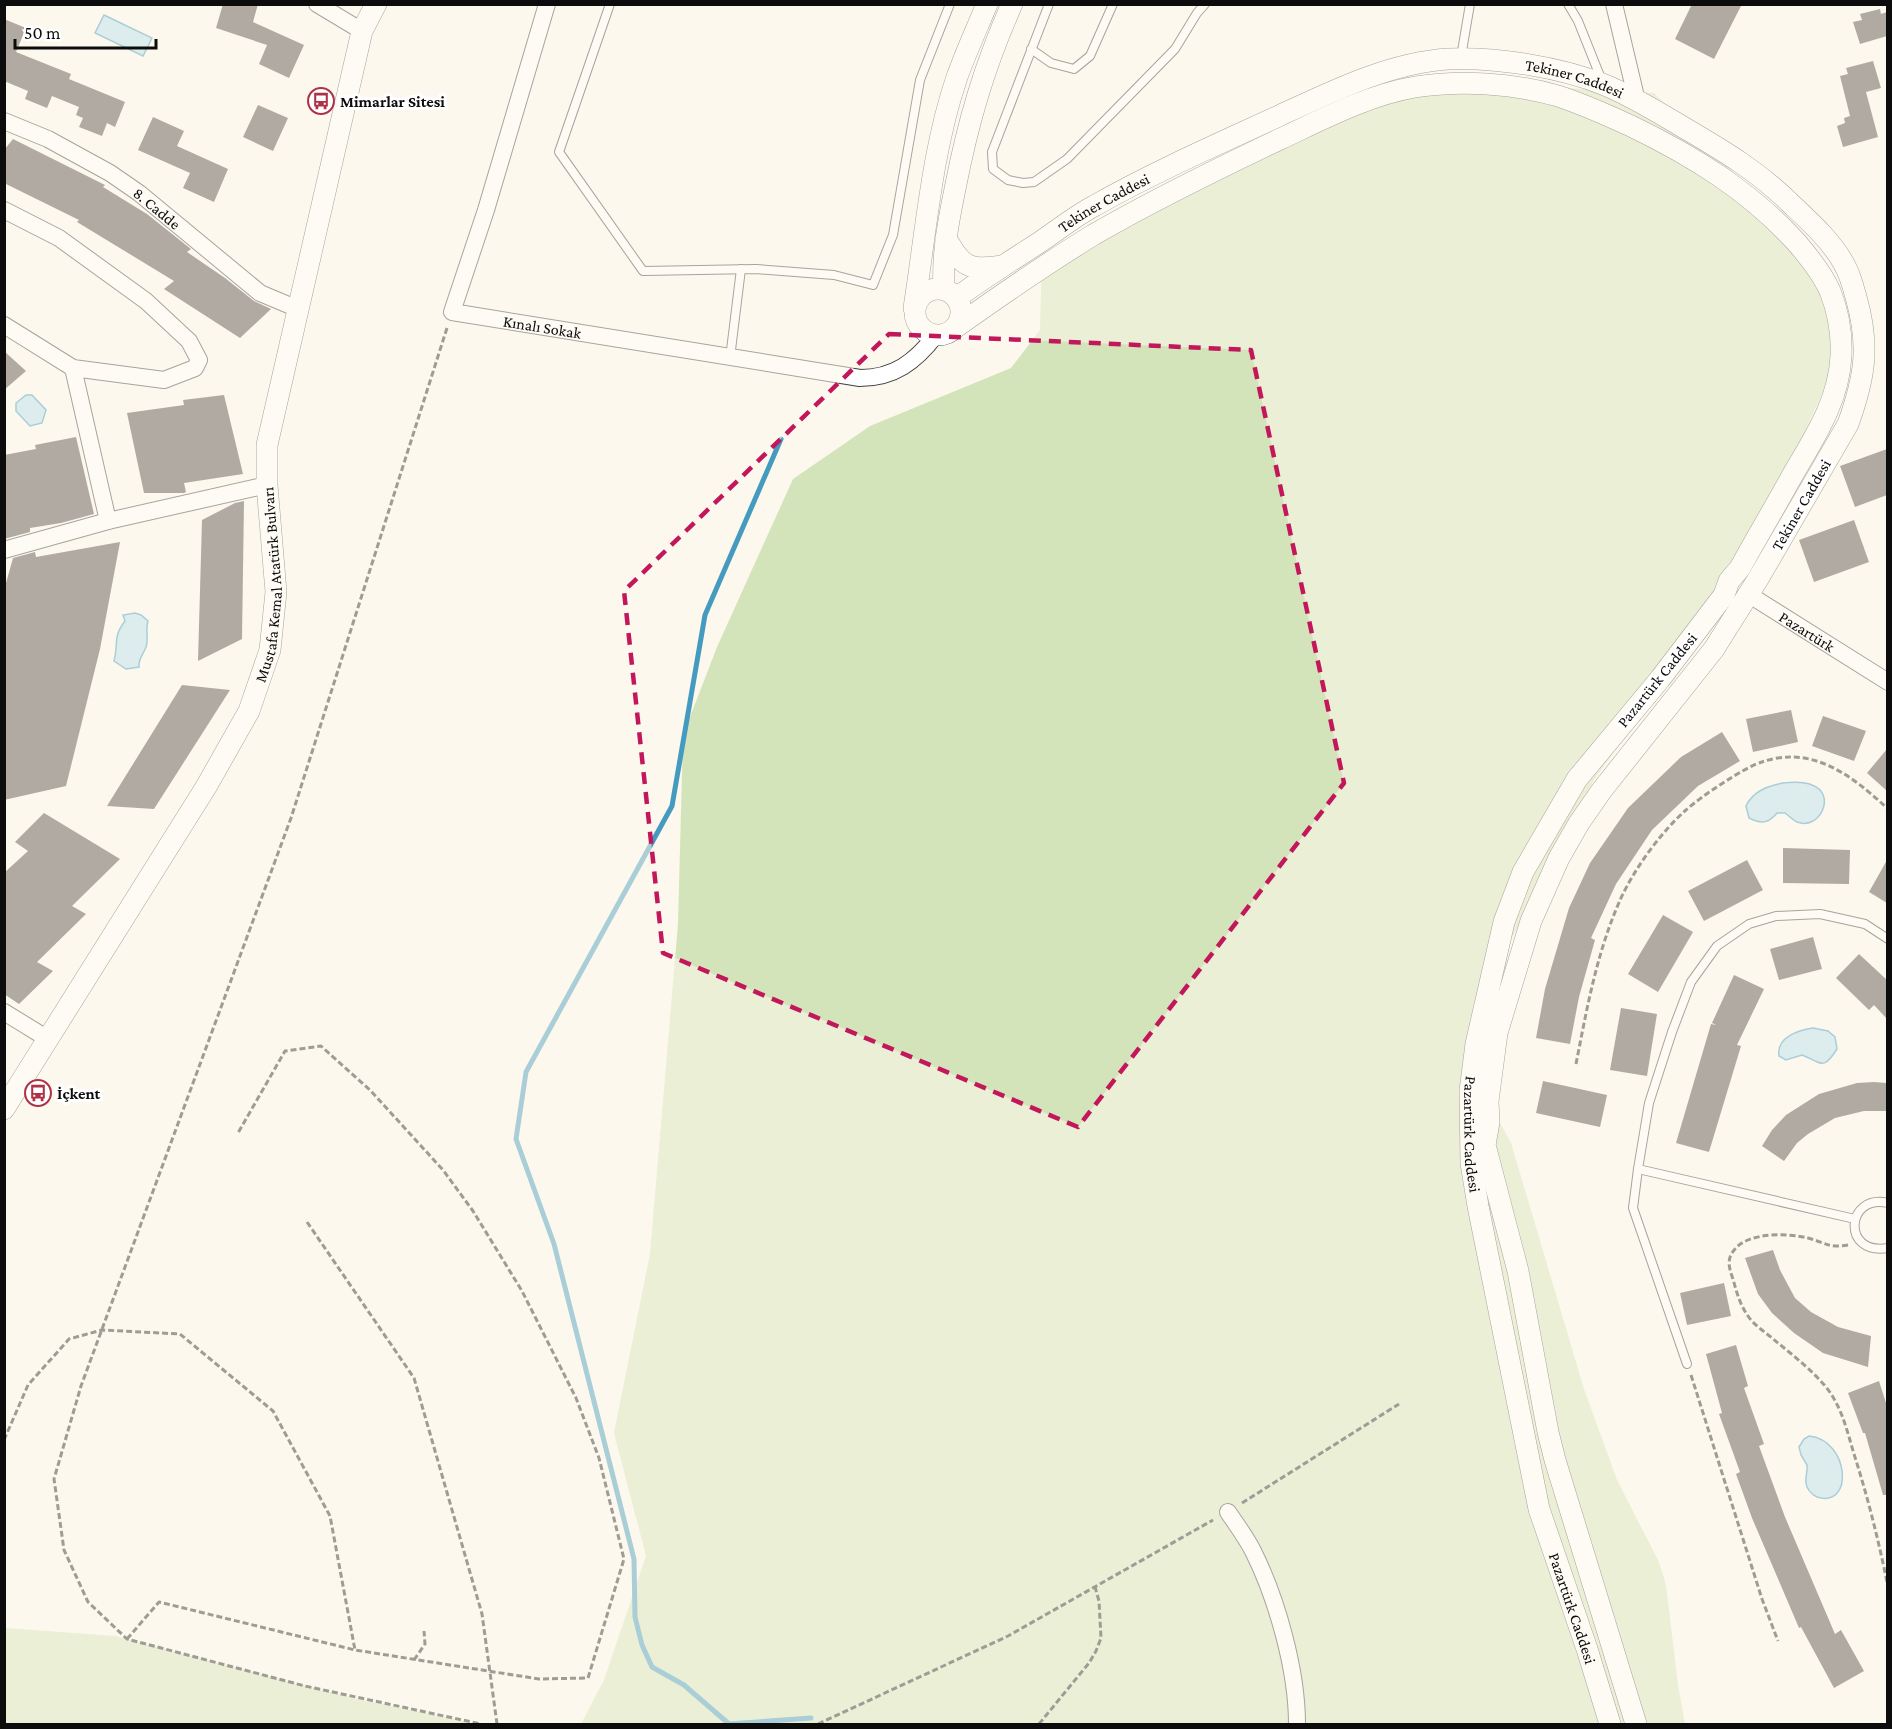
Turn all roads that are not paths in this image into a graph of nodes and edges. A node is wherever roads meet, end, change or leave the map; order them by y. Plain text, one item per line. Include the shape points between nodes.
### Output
1 (317, 4) edge
2 (376, 4) edge
3 (547, 4) edge
4 (610, 4) edge
5 (950, 4) edge
6 (987, 4) edge
7 (1012, 4) edge
8 (1049, 4) edge
9 (1113, 4) edge
10 (1205, 4) edge
11 (1470, 4) edge
12 (1568, 4) edge
13 (1614, 4) edge
14 (362, 31) junction
15 (1031, 49) junction
16 (1461, 59) junction
17 (1603, 84) junction
18 (1637, 101) junction
19 (4, 121) edge
20 (1641, 131) junction
21 (4, 210) edge
22 (946, 238) junction
23 (1002, 266) junction
24 (741, 269) junction
25 (950, 294) junction
26 (914, 308) junction
27 (298, 309) junction
28 (4, 325) edge
29 (956, 327) junction
30 (936, 335) junction
31 (730, 358) junction
32 (73, 368) junction
33 (267, 485) junction
34 (108, 521) junction
35 (4, 550) edge
36 (1735, 574) junction
37 (1753, 586) junction
38 (1887, 682) edge
39 (1887, 939) edge
40 (4, 1012) edge
41 (48, 1039) junction
42 (4, 1109) edge
43 (1638, 1168) junction
44 (1887, 1203) edge
45 (1855, 1219) junction
46 (1887, 1250) edge
47 (1687, 1364) road end
48 (1228, 1512) road end
49 (1297, 1725) edge
50 (1610, 1725) edge
51 (1636, 1725) edge

1 - 14 street
2 - 14 street, Mustafa Kemal Atatürk Bulvarı
3 - 31 street, Kınalı Sokak via 452,312
4 - 24 lane via 559,152 643,271
5 - 24 lane via 920,80 893,235 873,285 834,275
6 - 26 street via 947,112
7 - 22 street via 977,93
8 - 15 lane
9 - 15 lane via 1090,56 1074,69 1051,63
10 - 15 lane via 1175,49 1067,159 1034,183 1023,183 1008,180 993,169 992,152
11 - 16 lane
12 - 17 lane
13 - 18 street
14 - 27 street, Mustafa Kemal Atatürk Bulvarı
16 - 17 street, Tekiner Caddesi via 1517,63
16 - 23 street, Tekiner Caddesi via 1383,72 1214,145 1092,207
17 - 18 street, Tekiner Caddesi
18 - 20 street
18 - 37 street, Tekiner Caddesi via 1742,163 1780,193 1844,264 1860,312 1864,368 1848,424
19 - 27 street, 8. Cadde via 48,139 110,173 140,193 260,293
20 - 29 street, Tekiner Caddesi via 1557,96 1493,84 1413,87 1390,93 1306,127 1136,211 1036,271
20 - 36 street, Tekiner Caddesi via 1715,172 1761,207 1818,269 1837,311 1841,356 1828,412
21 - 32 street via 59,238 146,301 189,341 199,360 195,368 164,380
22 - 23 street via 969,267
22 - 25 street via 943,267
23 - 25 street, Tekiner Caddesi
24 - 31 lane
25 - 26 street, Tekiner Caddesi via 936,288 929,290
25 - 29 street via 961,312
26 - 30 street via 917,323
27 - 33 street, Mustafa Kemal Atatürk Bulvarı via 267,445
28 - 32 street
29 - 30 street, Tekiner Caddesi
30 - 31 street, Kınalı Sokak via 900,369 875,378
32 - 34 street
33 - 34 street
33 - 41 street, Mustafa Kemal Atatürk Bulvarı via 276,592 270,650 249,711 206,787
34 - 35 street
36 - 37 street, Pazartürk
36 - 50 street, Pazartürk Caddesi via 1703,623 1577,779 1523,872 1504,922 1488,988 1470,1091 1472,1174 1532,1479
37 - 38 street, Pazartürk
37 - 51 street, Pazartürk Caddesi via 1714,649 1602,790 1559,858 1531,921 1497,1033 1488,1101 1490,1122 1485,1145 1518,1271 1548,1432
39 - 43 lane via 1865,924 1820,914 1776,916 1749,924 1717,946 1691,982 1672,1032 1649,1103
40 - 41 street
41 - 42 street, Mustafa Kemal Atatürk Bulvarı
43 - 45 lane
43 - 47 lane via 1633,1208
44 - 45 lane via 1877,1201 1863,1206
45 - 46 lane via 1855,1232 1862,1243 1873,1250
48 - 49 street via 1252,1550 1269,1588 1293,1676

